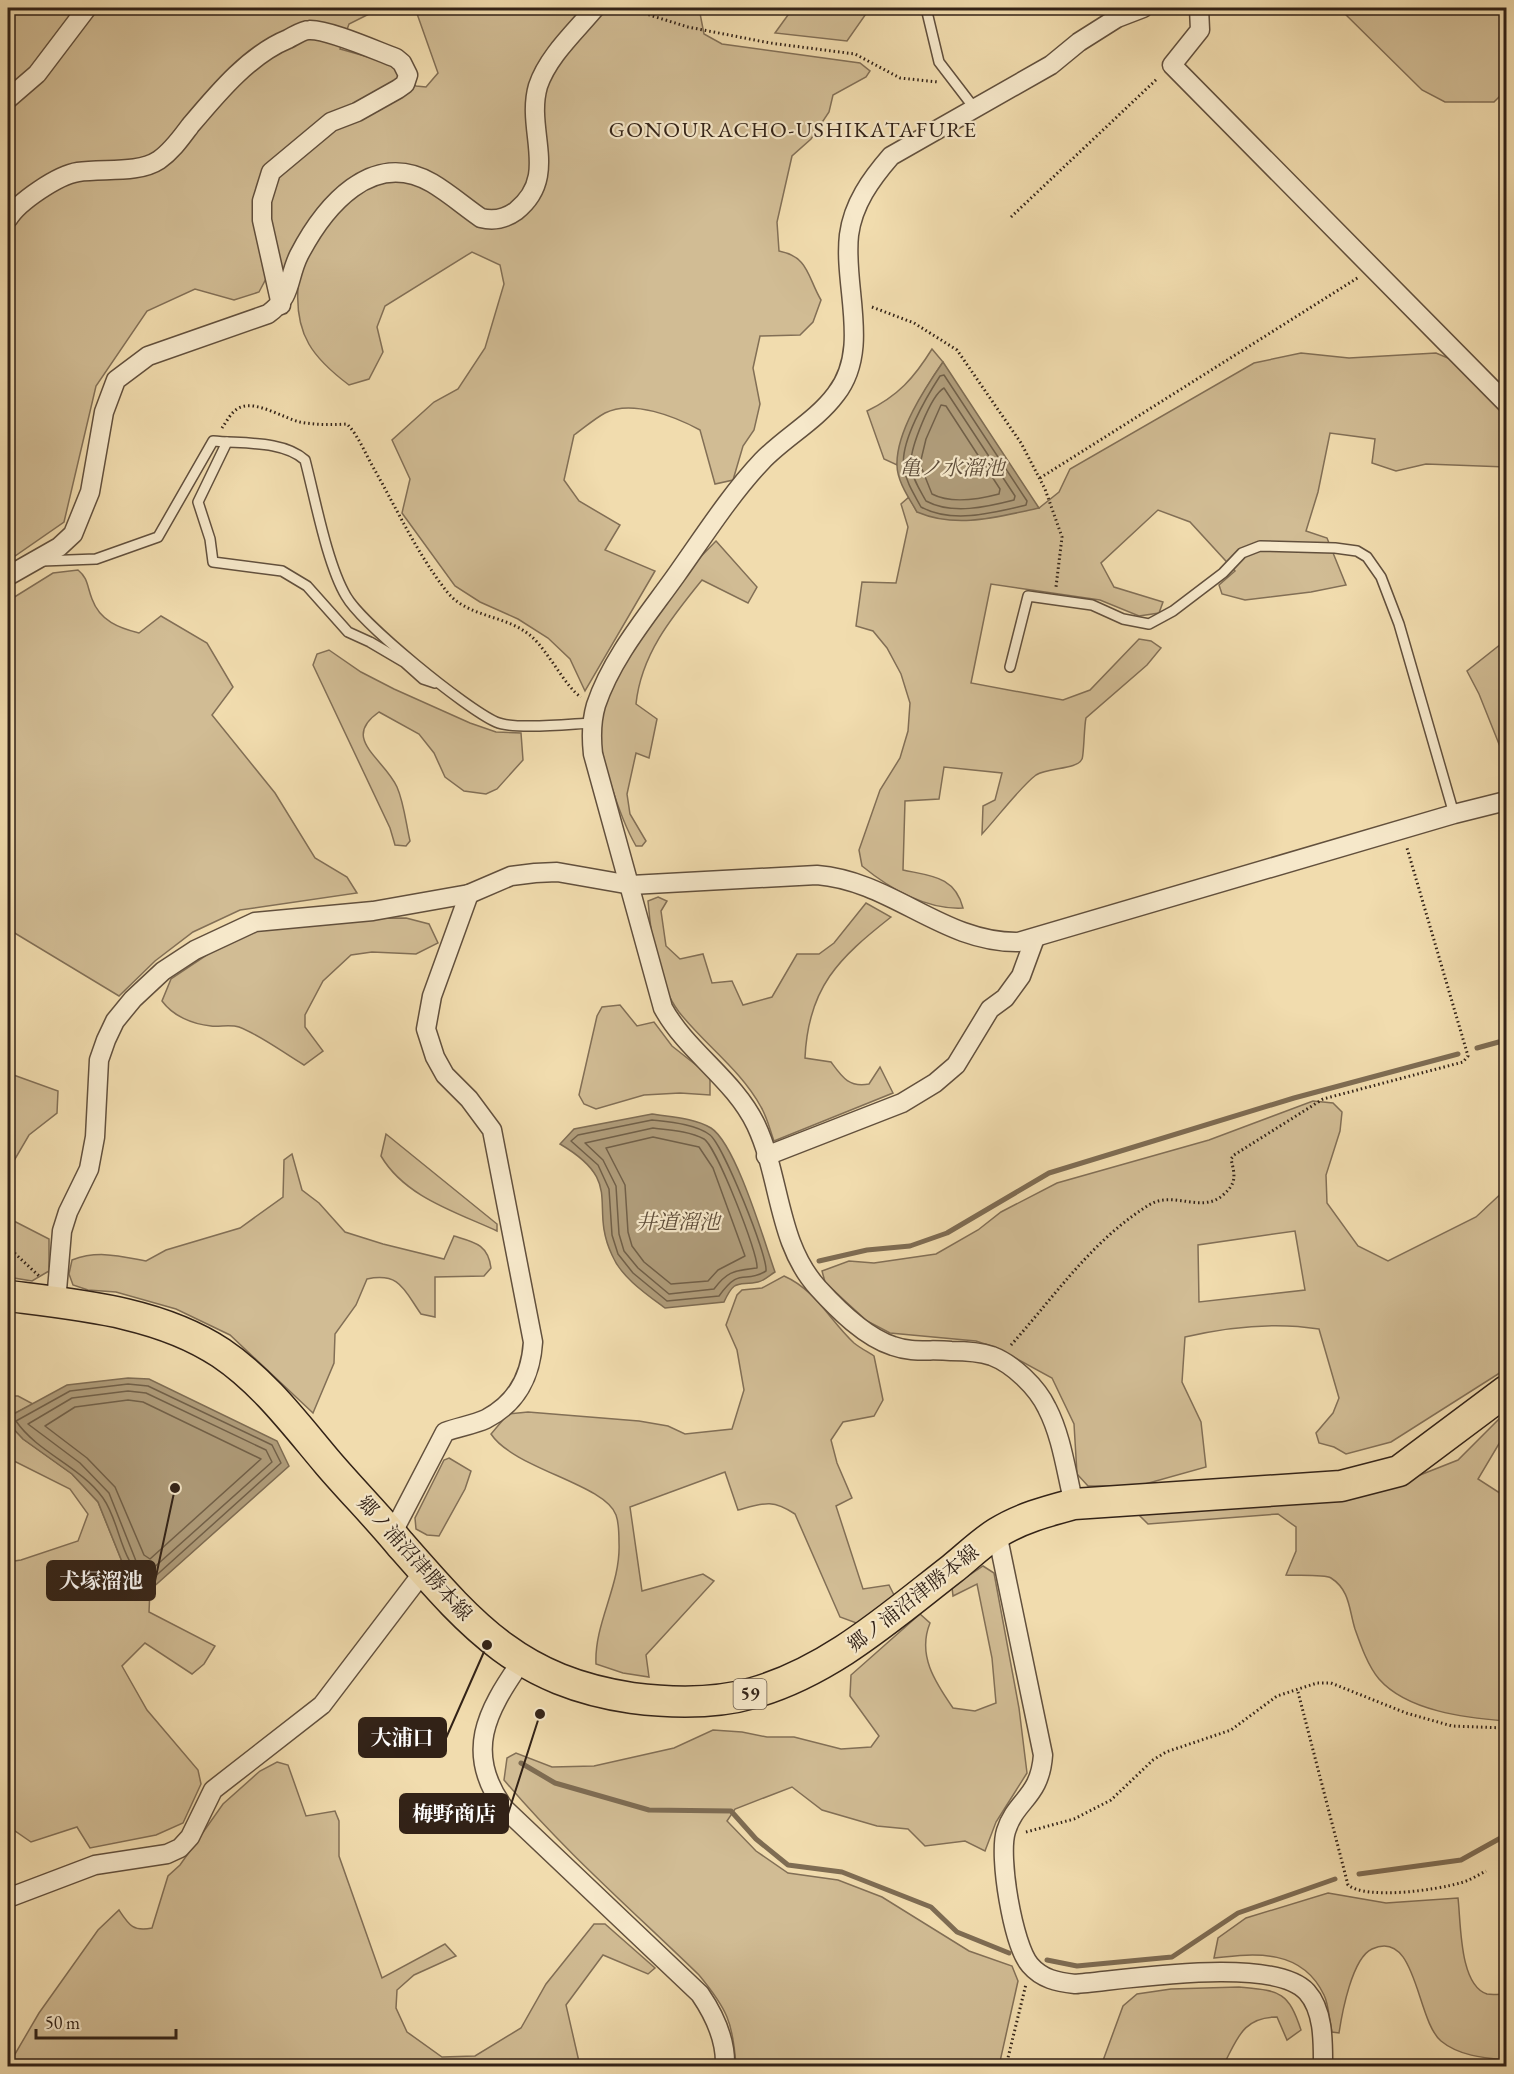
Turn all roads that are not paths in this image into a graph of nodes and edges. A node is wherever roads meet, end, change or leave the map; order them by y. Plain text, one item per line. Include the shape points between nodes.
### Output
1 (87, 8) edge
2 (595, 8) edge
3 (926, 8) edge
4 (1143, 8) edge
5 (1199, 8) edge
6 (1118, 13) edge
7 (8, 99) edge
8 (975, 109) junction
9 (8, 219) edge
10 (281, 305) junction
11 (1506, 403) edge
12 (227, 442) junction
13 (36, 562) junction
14 (8, 576) edge
15 (1010, 666) dead end
16 (440, 685) junction
17 (591, 723) junction
18 (1506, 801) edge
19 (1454, 814) junction
20 (631, 885) junction
21 (469, 894) junction
22 (1035, 938) junction
23 (766, 1156) junction
24 (8, 1296) edge
25 (57, 1302) junction
26 (1506, 1391) edge
27 (1074, 1504) junction
28 (997, 1533) junction
29 (392, 1534) junction
30 (424, 1570) junction
31 (521, 1662) junction
32 (8, 1898) edge
33 (725, 2067) edge
34 (1323, 2067) edge

1 - 7 street via 37,74
2 - 10 street via 548,64 538,86 533,112 538,184 529,200 509,216 490,220 481,218 430,182 396,173 375,175 339,199 317,225 298,257
3 - 8 lane via 939,62
4 - 6 street
5 - 11 street via 1200,30 1172,65
6 - 8 street via 1051,65
8 - 17 street via 891,156 869,184 854,213 849,234 854,352 849,372 837,394 760,462 725,507 608,676
9 - 10 street via 30,197 75,172 147,166 175,146 234,77 280,42 309,30 329,34 396,58 408,75 398,89 316,132 271,172 262,201 262,220
10 - 13 street via 268,314 148,356 116,380 104,412 82,516 73,534
12 - 13 lane via 213,441 158,537 96,559
12 - 16 lane via 285,448 305,460 346,597
12 - 16 lane via 198,502 213,562 282,571 307,586 348,632 404,662 423,679
13 - 14 street
15 - 19 lane via 1028,596 1092,605 1123,619 1149,624 1181,605 1242,554 1260,546 1357,551 1367,557 1381,577 1399,624
16 - 17 lane via 497,723
17 - 20 street via 594,754
18 - 19 street
19 - 22 street
20 - 21 street via 557,872 535,873 511,876
20 - 22 street via 840,877 970,936 993,942
20 - 23 street via 663,1008 681,1036 740,1097 756,1125
21 - 25 street via 373,910 255,922 195,950 163,971 133,999 115,1021 99,1060 93,1152 62,1231
21 - 29 street via 432,996 426,1029 445,1075 469,1098 492,1130 533,1342 532,1358 521,1387 502,1409 445,1432
22 - 23 street via 1021,976 1005,998 990,1009 956,1065 935,1083 902,1103
23 - 27 street via 790,1245 817,1288 872,1337 913,1351 991,1356 1017,1372 1047,1406
24 - 25 main road, 郷ノ浦沼津勝本線 / 59
25 - 29 main road, 郷ノ浦沼津勝本線 / 59 via 172,1328 224,1355 289,1415
26 - 27 main road, 郷ノ浦沼津勝本線 / 59 via 1399,1471 1371,1480 1341,1486
27 - 28 main road, 郷ノ浦沼津勝本線 / 59 via 1037,1514
28 - 31 main road, 郷ノ浦沼津勝本線 / 59 via 850,1649 752,1693 704,1701 642,1699 601,1693
28 - 34 street via 1043,1755 1042,1774 1015,1813 1002,1851 1020,1951 1030,1965 1054,1981 1075,1984 1237,1971 1283,1977 1307,1992 1318,2011
29 - 30 main road, 郷ノ浦沼津勝本線 / 59
30 - 31 main road, 郷ノ浦沼津勝本線 / 59 via 462,1615
30 - 32 street via 322,1705 213,1790 190,1837 180,1848 167,1854 94,1865
31 - 33 street via 487,1718 482,1746 489,1788 504,1808 700,1994 722,2040

